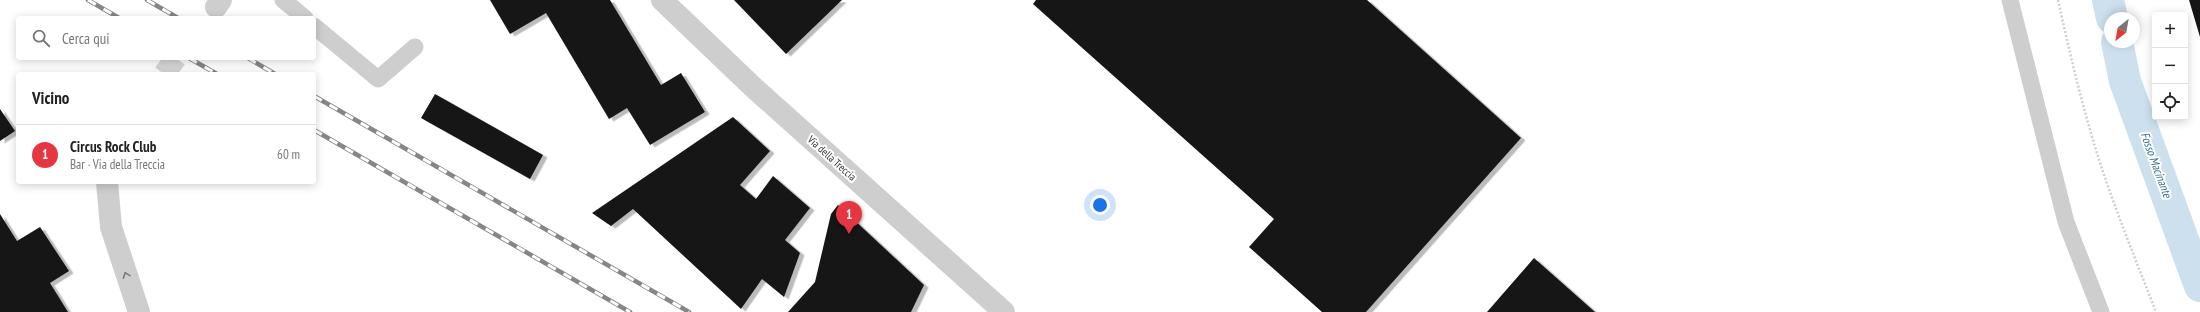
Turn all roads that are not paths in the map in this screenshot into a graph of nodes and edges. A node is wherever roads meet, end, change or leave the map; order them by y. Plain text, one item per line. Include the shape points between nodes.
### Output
1 (283, 0) edge
2 (662, 0) edge
3 (2010, 0) edge
4 (303, 16) edge
5 (316, 28) edge
6 (415, 47) dead end
7 (107, 184) edge
8 (139, 312) edge
9 (1004, 312) edge
10 (2101, 312) edge

1 - 4 lane
2 - 9 street, Via della Treccia via 753,87
3 - 10 lane via 2066,222
5 - 6 lane via 378,79
8 -> 7 street via 111,227

